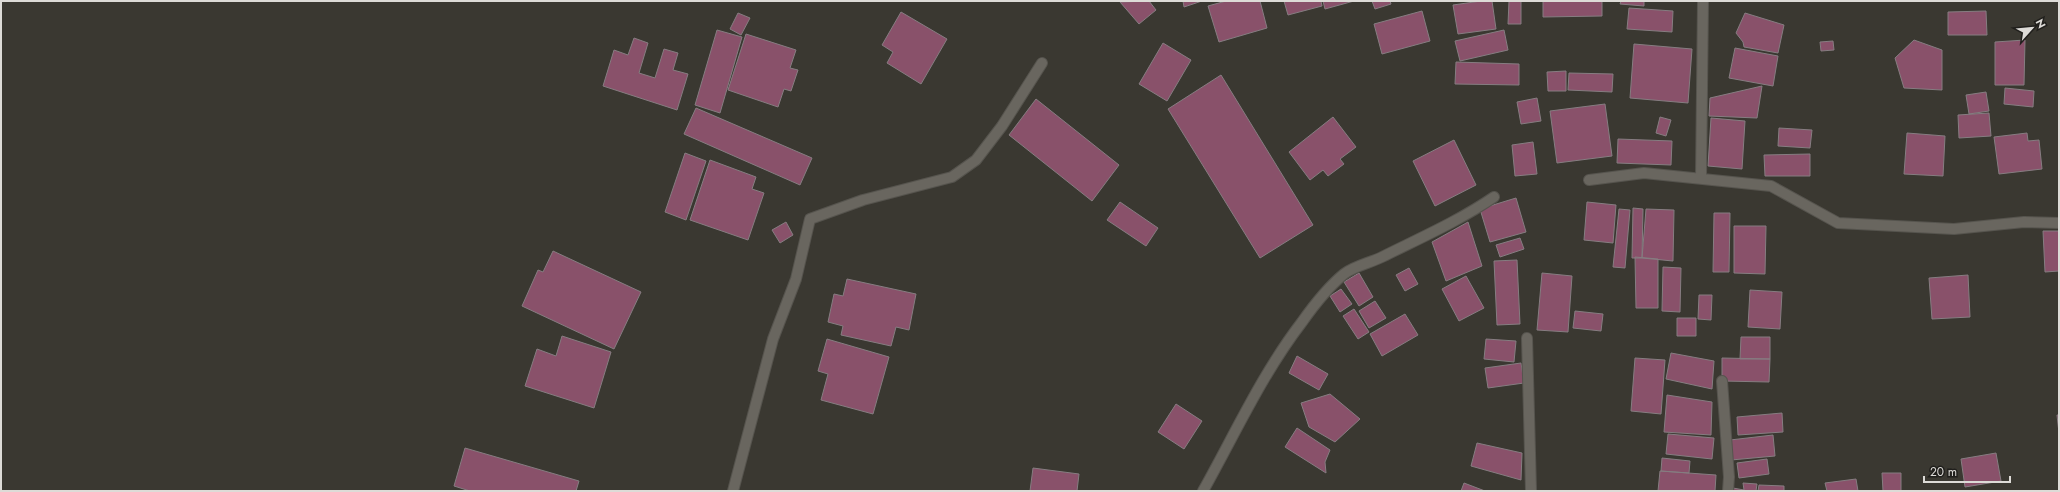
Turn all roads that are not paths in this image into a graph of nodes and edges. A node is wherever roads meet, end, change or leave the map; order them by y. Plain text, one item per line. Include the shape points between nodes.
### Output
1 (1703, 1) edge
2 (1042, 63) dead end
3 (1701, 179) junction
4 (1589, 180) dead end
5 (1494, 197) dead end
6 (2059, 222) edge
7 (1527, 338) dead end
8 (1722, 381) dead end
9 (734, 491) edge
10 (1203, 491) edge
11 (1531, 491) edge
12 (1728, 491) edge

1 - 3 street
2 - 9 street via 1002,126 976,160 952,177 863,200 810,219 796,279 774,339
3 - 4 street via 1644,173
3 - 6 street via 1771,186 1838,223 1954,229 2024,222
5 - 10 street via 1470,213 1345,273 1320,298 1289,339 1246,408
7 - 11 street
8 - 12 street

